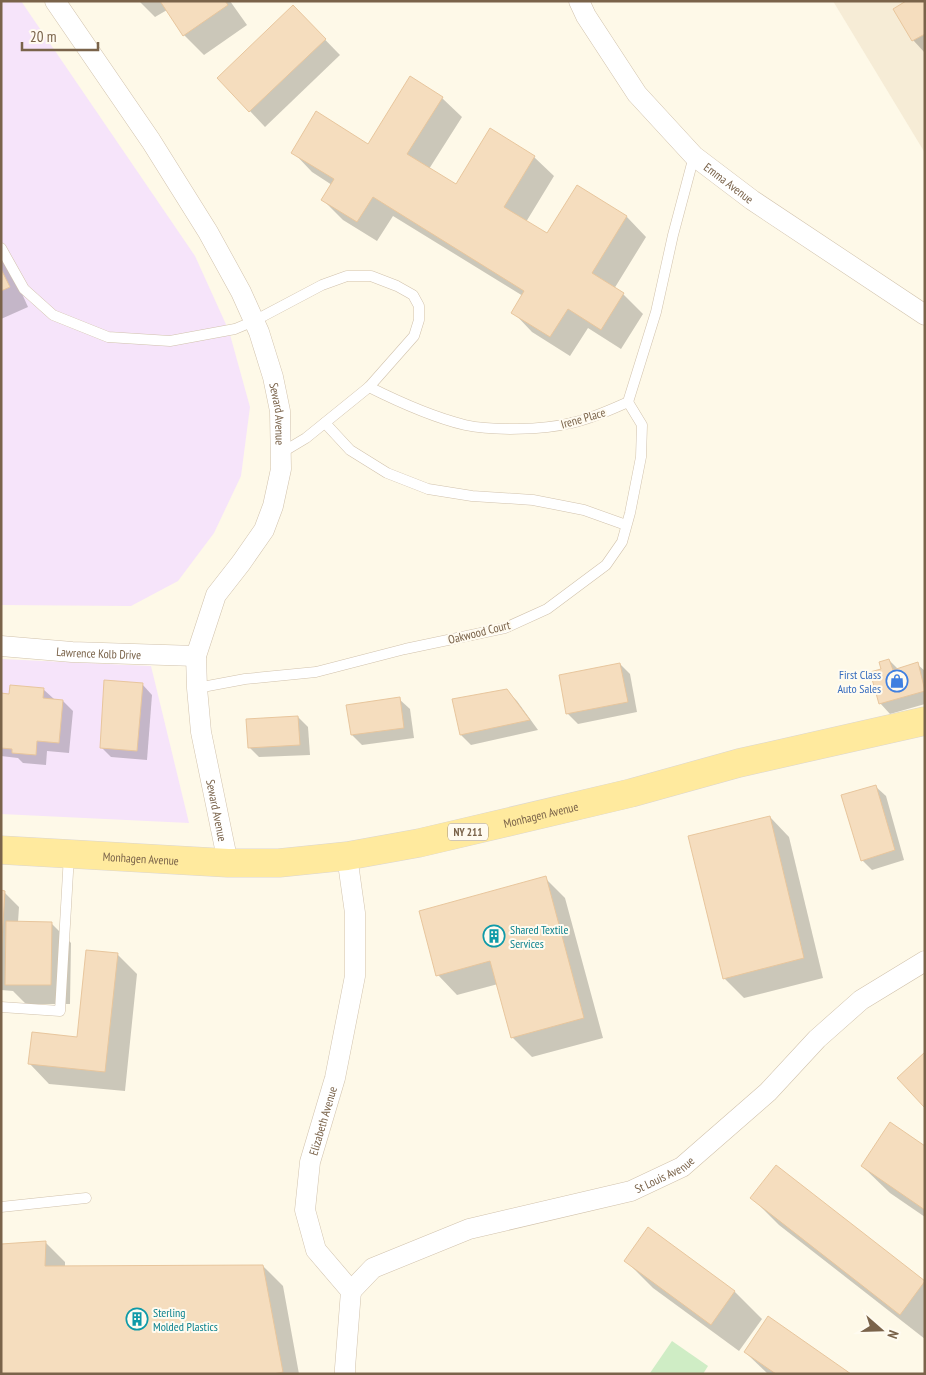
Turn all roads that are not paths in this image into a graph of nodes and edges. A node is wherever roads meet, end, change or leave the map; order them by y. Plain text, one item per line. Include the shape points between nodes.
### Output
1 (55, 1) edge
2 (579, 1) edge
3 (694, 156) junction
4 (1, 248) edge
5 (925, 316) edge
6 (254, 321) junction
7 (369, 387) junction
8 (628, 402) junction
9 (324, 423) junction
10 (281, 453) junction
11 (626, 525) junction
12 (1, 646) edge
13 (196, 656) junction
14 (197, 688) junction
15 (925, 720) edge
16 (1, 850) edge
17 (69, 854) junction
18 (348, 856) junction
19 (228, 863) junction
20 (925, 961) edge
21 (1, 1007) edge
22 (86, 1198) dead end
23 (1, 1206) edge
24 (351, 1292) junction
25 (345, 1374) edge

1 - 6 street, Seward Avenue via 152,141 208,232
2 - 3 street, Emma Avenue via 637,94
3 - 5 street, Emma Avenue via 752,200
3 - 8 lane via 656,312
4 - 6 lane via 24,290 53,315 108,337 170,341 234,329
6 - 7 lane via 322,285 347,276 371,276 413,295 420,306 414,336
6 - 10 street, Seward Avenue via 273,376 280,411
7 - 8 lane, Irene Place via 439,417 466,425 502,428 571,424
7 - 9 lane
8 - 11 lane, Oakwood Court via 642,425 641,457
9 - 10 lane
9 - 11 lane via 350,450 387,473 428,489 541,502 584,510
10 - 13 street, Seward Avenue via 274,506 264,530 216,595
11 - 14 lane, Oakwood Court via 622,542 606,565 547,609 505,628 405,648 316,672 245,679
12 - 13 street, Lawrence Kolb Drive
13 - 14 street, Seward Avenue
14 - 19 street, Seward Avenue via 201,732
15 - 18 main road, Monhagen Avenue / NY 211 via 419,843
16 - 17 main road, Monhagen Avenue / NY 211
17 - 19 main road, Monhagen Avenue / NY 211
17 - 21 lane via 60,1011
18 - 19 main road, Monhagen Avenue / NY 211 via 279,863
18 - 24 street, Elizabeth Avenue via 355,913 355,976 335,1078 310,1162 305,1210 316,1250
20 - 24 street, St Louis Avenue via 861,1000 817,1039 768,1092 682,1167 631,1192 469,1229 373,1268
22 - 23 lane
24 - 25 street

